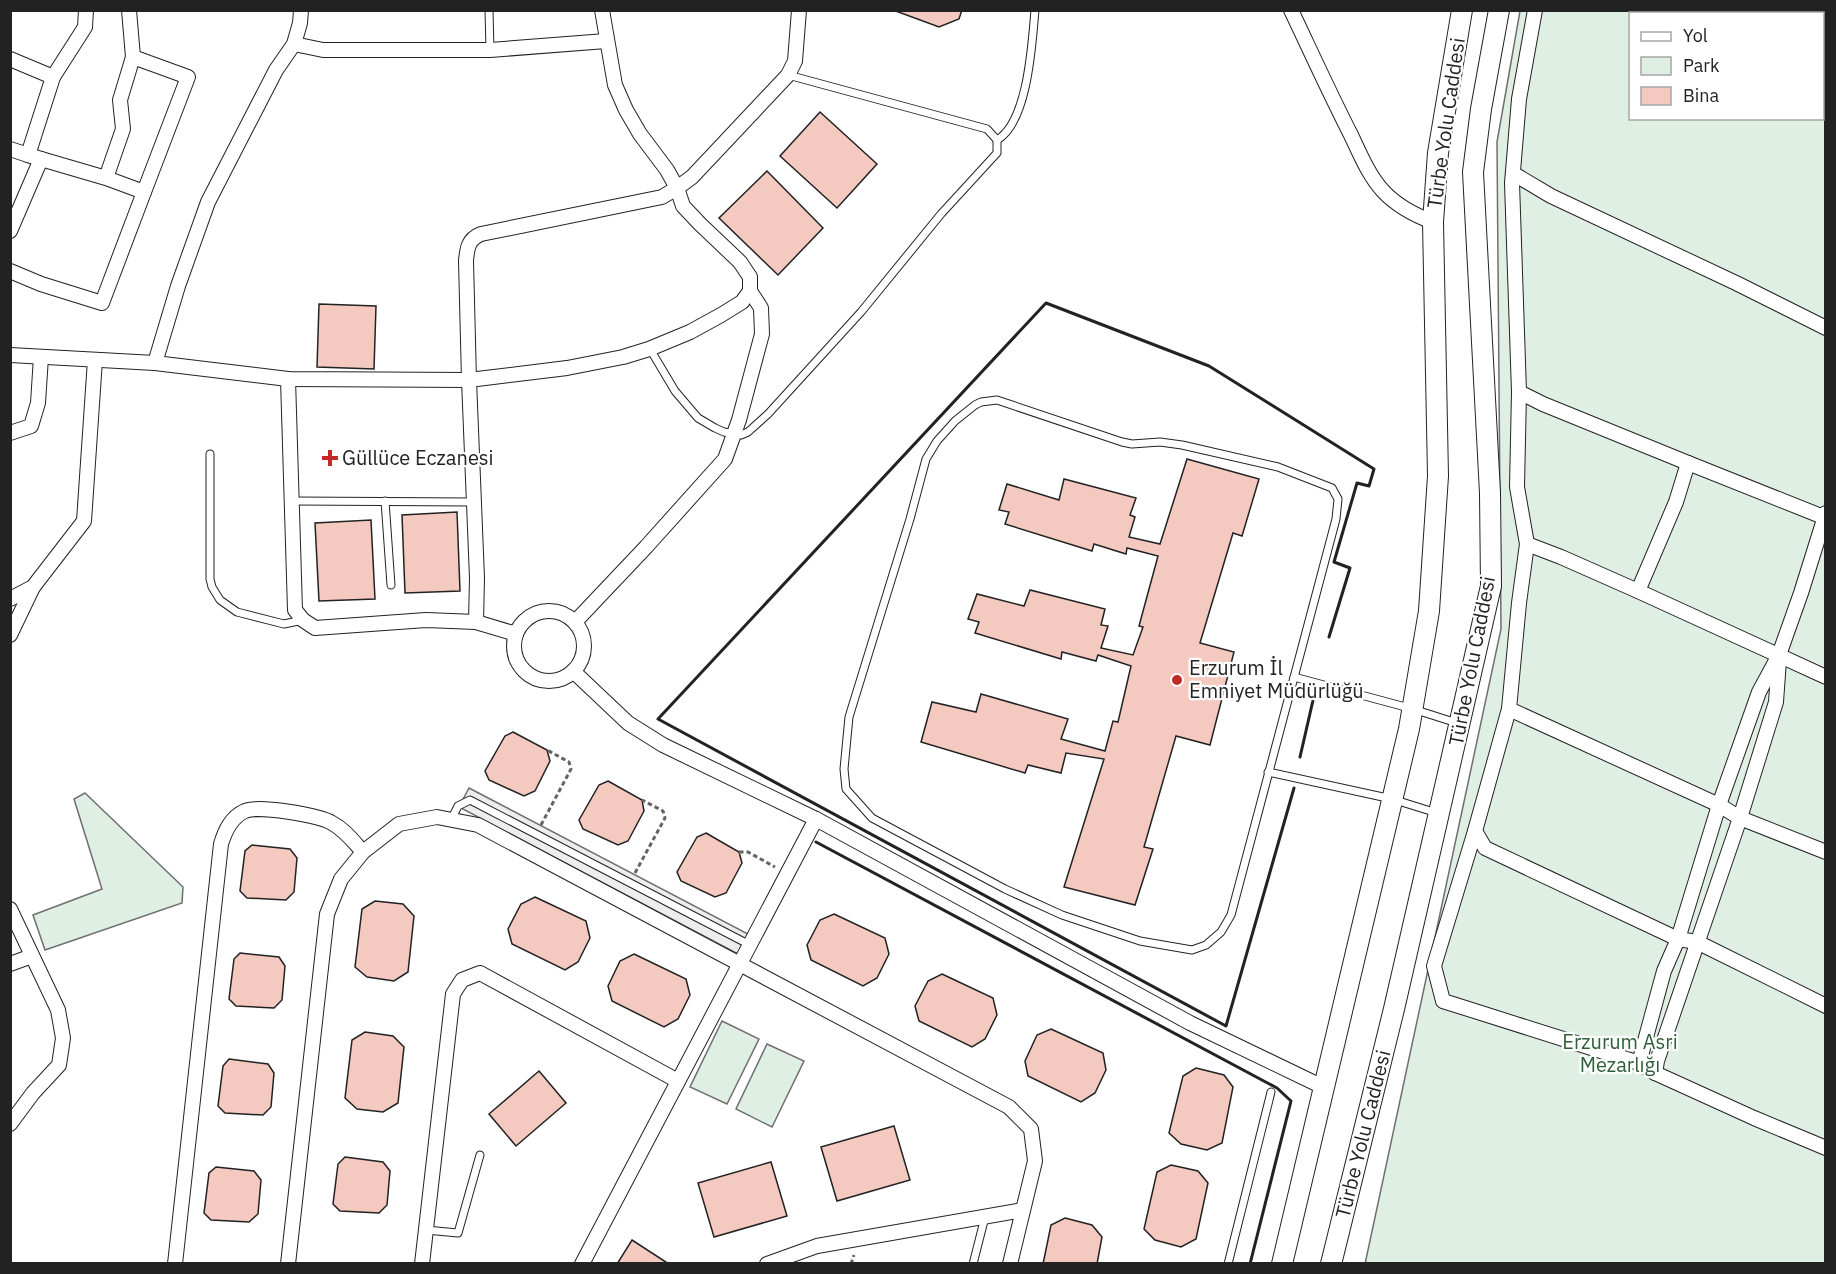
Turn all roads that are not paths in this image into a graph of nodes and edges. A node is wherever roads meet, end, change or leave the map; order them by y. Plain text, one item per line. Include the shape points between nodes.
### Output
1 (86, 10) edge
2 (129, 10) edge
3 (301, 10) edge
4 (489, 10) edge
5 (602, 10) edge
6 (798, 10) edge
7 (1035, 10) edge
8 (1291, 10) edge
9 (1462, 10) edge
10 (1499, 10) edge
11 (1535, 10) edge
12 (606, 41) junction
13 (294, 44) junction
14 (490, 50) junction
15 (133, 57) junction
16 (10, 59) edge
17 (788, 75) junction
18 (53, 77) junction
19 (997, 140) junction
20 (10, 149) edge
21 (34, 157) junction
22 (1514, 174) junction
23 (106, 178) junction
24 (677, 188) junction
25 (144, 192) junction
26 (1433, 222) junction
27 (10, 231) edge
28 (10, 271) edge
29 (750, 291) junction
30 (1826, 328) edge
31 (650, 349) junction
32 (10, 355) edge
33 (41, 357) junction
34 (95, 360) junction
35 (155, 363) junction
36 (288, 379) junction
37 (469, 380) junction
38 (1519, 392) junction
39 (10, 433) edge
40 (734, 434) junction
41 (210, 454) dead end
42 (1688, 463) junction
43 (292, 501) junction
44 (386, 501) junction
45 (474, 502) junction
46 (1825, 516) edge
47 (1527, 544) junction
48 (391, 585) dead end
49 (33, 586) junction
50 (1638, 591) junction
51 (10, 599) edge
52 (303, 620) junction
53 (476, 622) junction
54 (575, 622) junction
55 (516, 634) junction
56 (10, 635) edge
57 (1779, 655) junction
58 (573, 671) junction
59 (1294, 676) junction
60 (1826, 677) edge
61 (1509, 708) junction
62 (1413, 709) junction
63 (1460, 724) junction
64 (1268, 772) junction
65 (1392, 799) junction
66 (1719, 805) junction
67 (1439, 814) junction
68 (1740, 818) junction
69 (816, 819) junction
70 (451, 820) junction
71 (1475, 831) junction
72 (363, 852) junction
73 (1826, 852) edge
74 (10, 909) edge
75 (1678, 939) junction
76 (1697, 942) junction
77 (750, 945) junction
78 (32, 956) junction
79 (10, 964) edge
80 (740, 964) junction
81 (1826, 1006) edge
82 (1639, 1063) junction
83 (1655, 1074) junction
84 (678, 1081) junction
85 (1323, 1087) junction
86 (1271, 1092) dead end
87 (10, 1124) edge
88 (1826, 1148) edge
89 (480, 1155) dead end
90 (1023, 1210) junction
91 (985, 1217) junction
92 (426, 1230) junction
93 (175, 1263) edge
94 (288, 1263) edge
95 (422, 1263) edge
96 (582, 1263) edge
97 (767, 1263) edge
98 (973, 1263) edge
99 (1010, 1263) edge
100 (1228, 1263) edge
101 (1282, 1263) edge
102 (1331, 1263) edge

1 - 18 street via 85,27
2 - 15 street
3 - 13 street
4 - 14 lane
5 - 12 street
6 - 17 street via 795,61
7 - 19 lane via 1022,103 1011,128
8 - 26 street via 1338,110 1382,190 1399,206
9 - 26 street, Türbe Yolu Caddesi via 1438,153
10 - 63 street, Türbe Yolu Caddesi via 1473,172 1490,493 1491,586
11 - 22 street via 1519,99
12 - 14 street
12 - 24 street via 615,85 626,110
13 - 14 street via 323,50
13 - 35 street via 276,70 208,202
15 - 23 street via 120,100 123,129
15 - 25 street via 188,77
16 - 18 street
17 - 19 lane via 987,129
17 - 24 street
18 - 21 street
19 - 40 lane via 997,153 861,312 768,414 748,432
20 - 21 street
21 - 23 street
21 - 27 street
22 - 30 street via 1551,196
22 - 38 street
23 - 25 street
24 - 29 street via 683,206 747,270
24 - 37 street via 662,197 474,236 466,261
25 - 28 street via 102,303
26 - 62 street, Türbe Yolu Caddesi via 1438,476 1429,611
29 - 31 street via 742,302 721,315
29 - 40 street via 761,308 762,334
31 - 37 street via 567,368
31 - 40 lane via 691,411 714,428
32 - 33 street
33 - 34 street
33 - 39 street via 38,403 31,426
34 - 35 street
34 - 49 street via 84,521
35 - 36 street
36 - 37 street
36 - 43 street
37 - 45 street
38 - 42 street
38 - 47 street via 1517,487
40 - 54 street via 725,459
41 - 52 lane via 210,579 215,594 237,612 284,624
42 - 46 street
42 - 50 street via 1676,502
43 - 44 lane
43 - 52 street via 295,610
44 - 45 lane
44 - 48 lane
45 - 53 street
46 - 57 street
47 - 50 street
47 - 61 street
49 - 51 street
49 - 56 street
50 - 57 street
52 - 53 street via 315,628 426,620
53 - 55 street
54 - 55 street via 559,612 539,612 530,616
54 - 58 street via 581,630 584,652
55 - 58 street via 516,657 531,675 553,681
57 - 60 street
57 - 66 street via 1759,692
57 - 68 street via 1776,702
58 - 69 street via 628,723 663,745
59 - 62 lane
59 - 64 lane
59 - 64 lane via 1336,519 1338,499 1332,488 1278,467 1182,445 1122,442 997,400 975,405 937,441 926,459 849,717 846,789 872,818 1062,915 1140,941 1192,950 1206,945 1221,932 1230,915
61 - 66 street
61 - 71 street
62 - 63 lane
62 - 65 street, Türbe Yolu Caddesi
63 - 67 street, Türbe Yolu Caddesi
64 - 65 lane
65 - 67 lane
65 - 85 street, Türbe Yolu Caddesi
66 - 68 street
66 - 75 street
67 - 102 street, Türbe Yolu Caddesi
68 - 73 street
68 - 76 street
69 - 77 street
69 - 85 street via 1190,1023
70 - 72 street via 436,817 399,824
70 - 77 lane via 458,806 470,800
70 - 80 street via 478,825
71 - 75 street via 1485,848
71 - 82 street via 1434,966 1443,1001
72 - 93 street via 346,832 314,816 256,808 234,819 225,831 220,844
72 - 94 street via 341,879 327,914
74 - 78 street
75 - 76 street
75 - 82 street via 1664,971
76 - 81 street
76 - 83 street
77 - 80 street
78 - 79 street
78 - 87 street via 58,1010 63,1038 59,1065
80 - 84 street
80 - 90 street via 1010,1107 1031,1129 1035,1161
82 - 83 street
83 - 88 street
84 - 92 street via 480,973 462,980 453,994
84 - 96 street
85 - 101 street, Türbe Yolu Caddesi
86 - 100 lane
89 - 92 lane via 458,1233
90 - 91 street
90 - 99 street
91 - 97 street via 817,1246
91 - 98 lane
92 - 95 street

